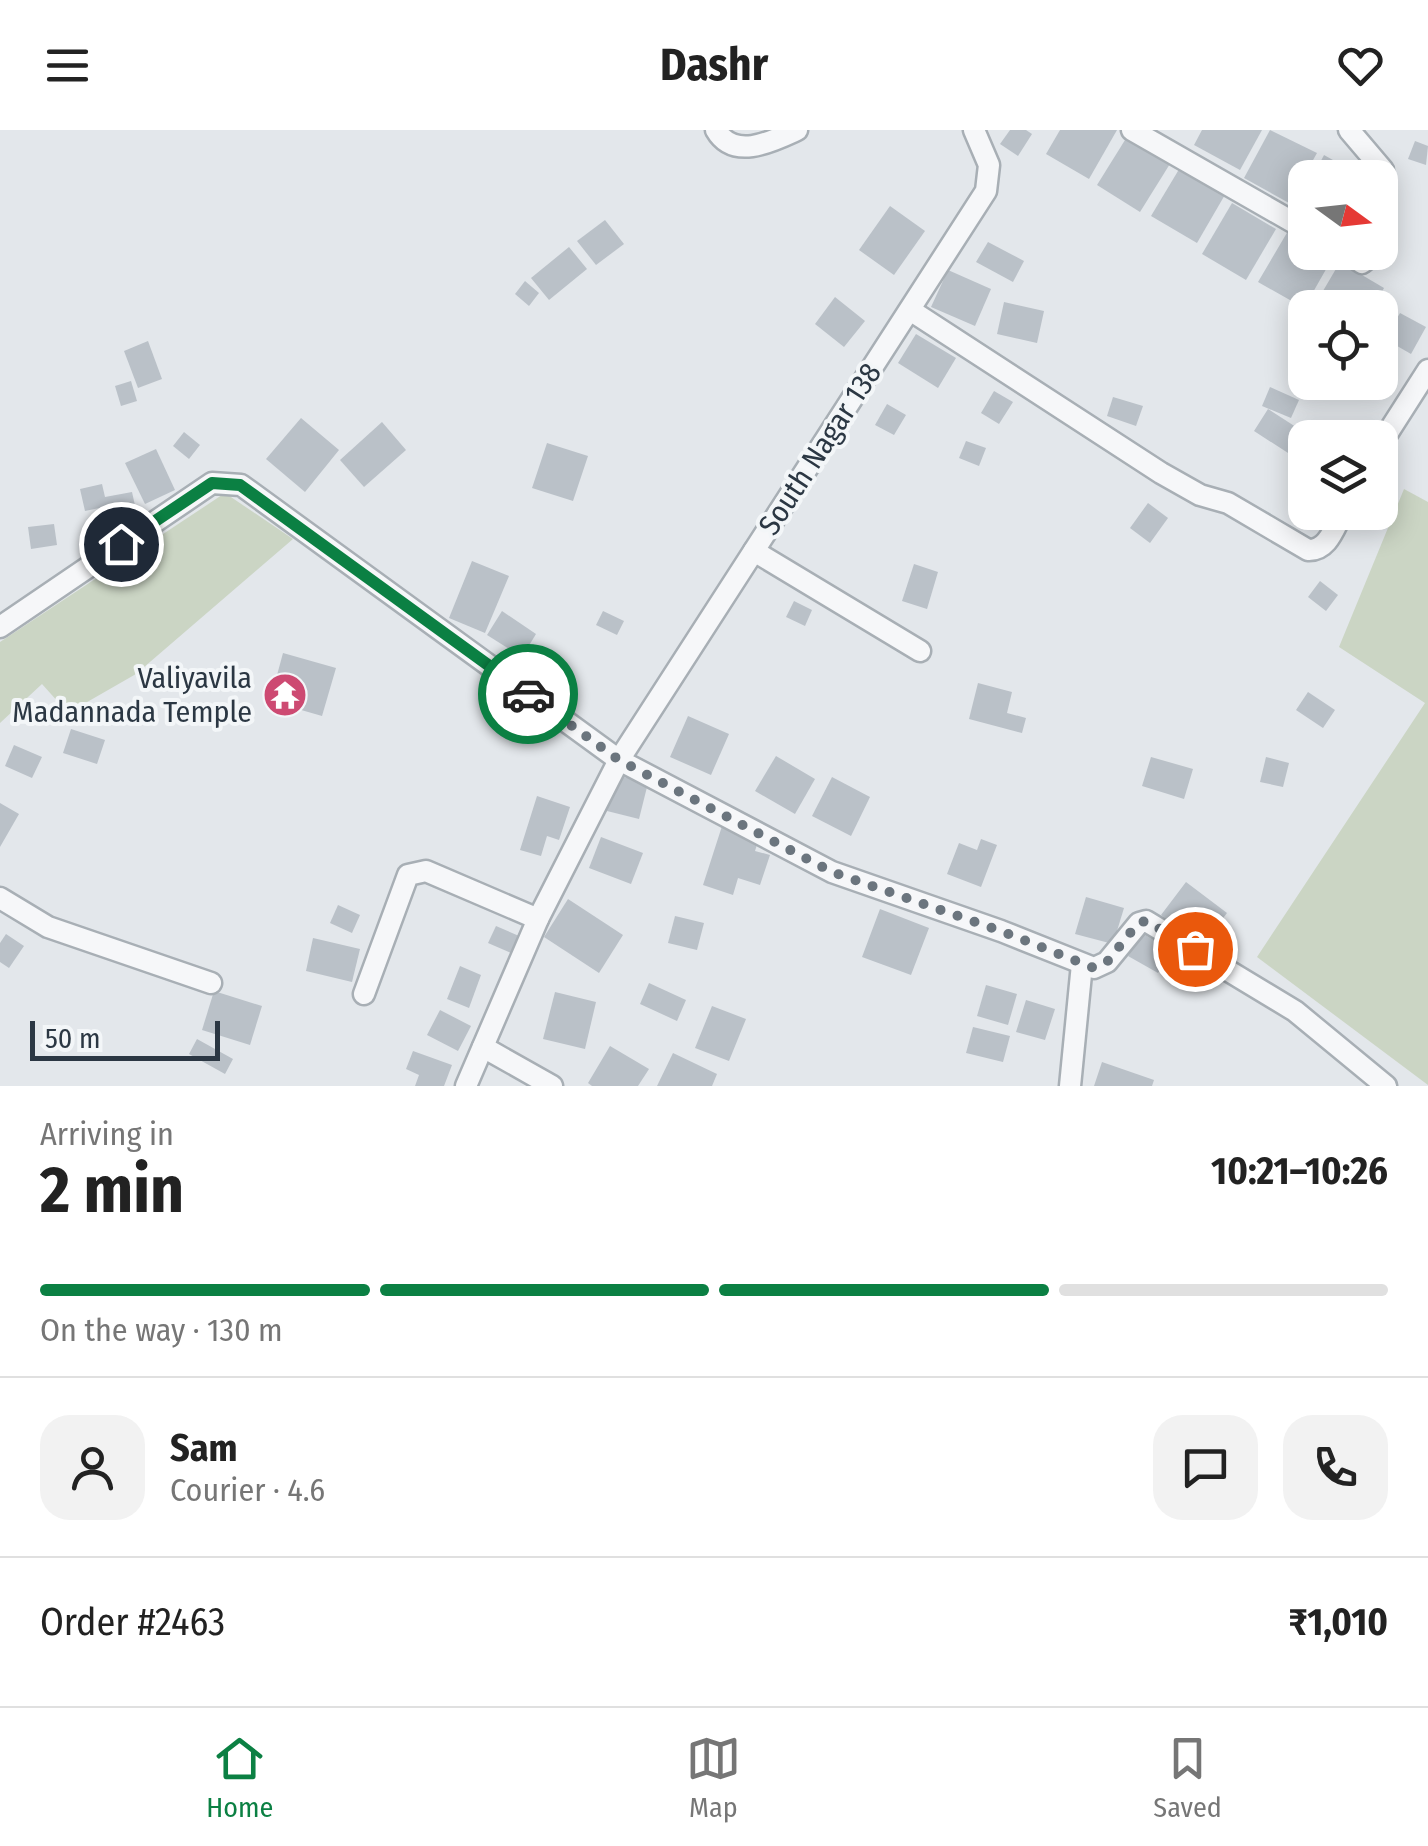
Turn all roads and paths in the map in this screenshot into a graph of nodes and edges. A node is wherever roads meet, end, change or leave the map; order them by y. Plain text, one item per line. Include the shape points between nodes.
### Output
1 (716, 130) edge
2 (797, 130) edge
3 (974, 130) edge
4 (1132, 130) edge
5 (1349, 130) edge
6 (1374, 160) edge
7 (1288, 219) edge
8 (910, 310) junction
9 (1428, 370) edge
10 (1396, 420) edge
11 (1333, 530) edge
12 (754, 551) junction
13 (0, 627) edge
14 (920, 651) dead end
15 (619, 760) junction
16 (0, 898) edge
17 (538, 919) junction
18 (1082, 964) junction
19 (211, 982) dead end
20 (364, 994) dead end
21 (483, 1047) junction
22 (466, 1086) edge
23 (552, 1086) edge
24 (1070, 1086) edge
25 (1386, 1086) edge

1 - 2 street via 737,146 764,145
3 - 8 street, South Nagar 138 via 988,165 986,192
4 - 7 street
5 - 6 street
8 - 11 street via 1200,495 1228,503 1308,550 1325,546
8 - 12 street, South Nagar 138
9 - 10 street
12 - 14 street
12 - 15 street, South Nagar 138
13 - 15 street via 212,483 240,485
15 - 17 street, South Nagar 138
15 - 18 street via 832,872
16 - 19 street via 48,928
17 - 20 street via 417,870 408,874
17 - 21 street, South Nagar 138
18 - 24 street
18 - 25 street via 1107,962 1146,921 1295,1011
21 - 22 street, South Nagar 138
21 - 23 street

